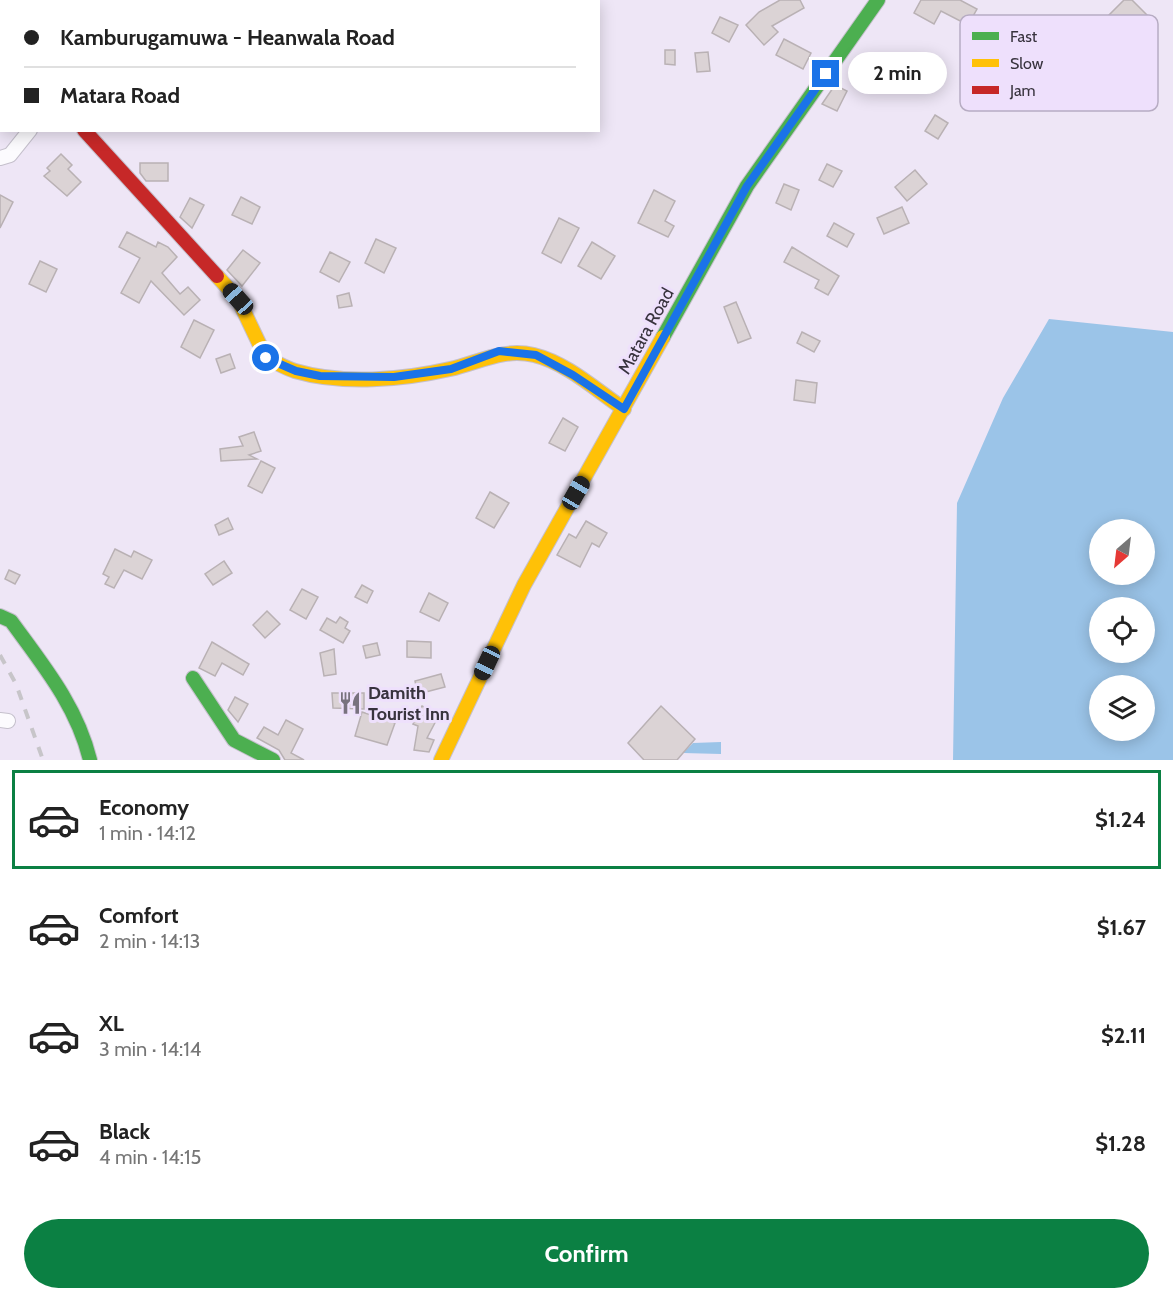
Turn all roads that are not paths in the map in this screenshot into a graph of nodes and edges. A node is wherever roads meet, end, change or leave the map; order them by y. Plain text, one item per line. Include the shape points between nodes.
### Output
1 (878, 0) edge
2 (28, 132) edge
3 (86, 132) edge
4 (0, 158) edge
5 (624, 409) junction
6 (0, 616) edge
7 (193, 678) dead end
8 (90, 760) edge
9 (273, 760) edge
10 (441, 760) edge

1 - 5 main road, Matara Road via 747,186
2 - 4 street via 10,155
3 - 5 main road via 238,299 266,358 320,376 394,377 451,369 499,351 536,355
5 - 10 main road, Matara Road via 524,585
6 - 8 main road via 11,621 65,696
7 - 9 main road via 234,740

